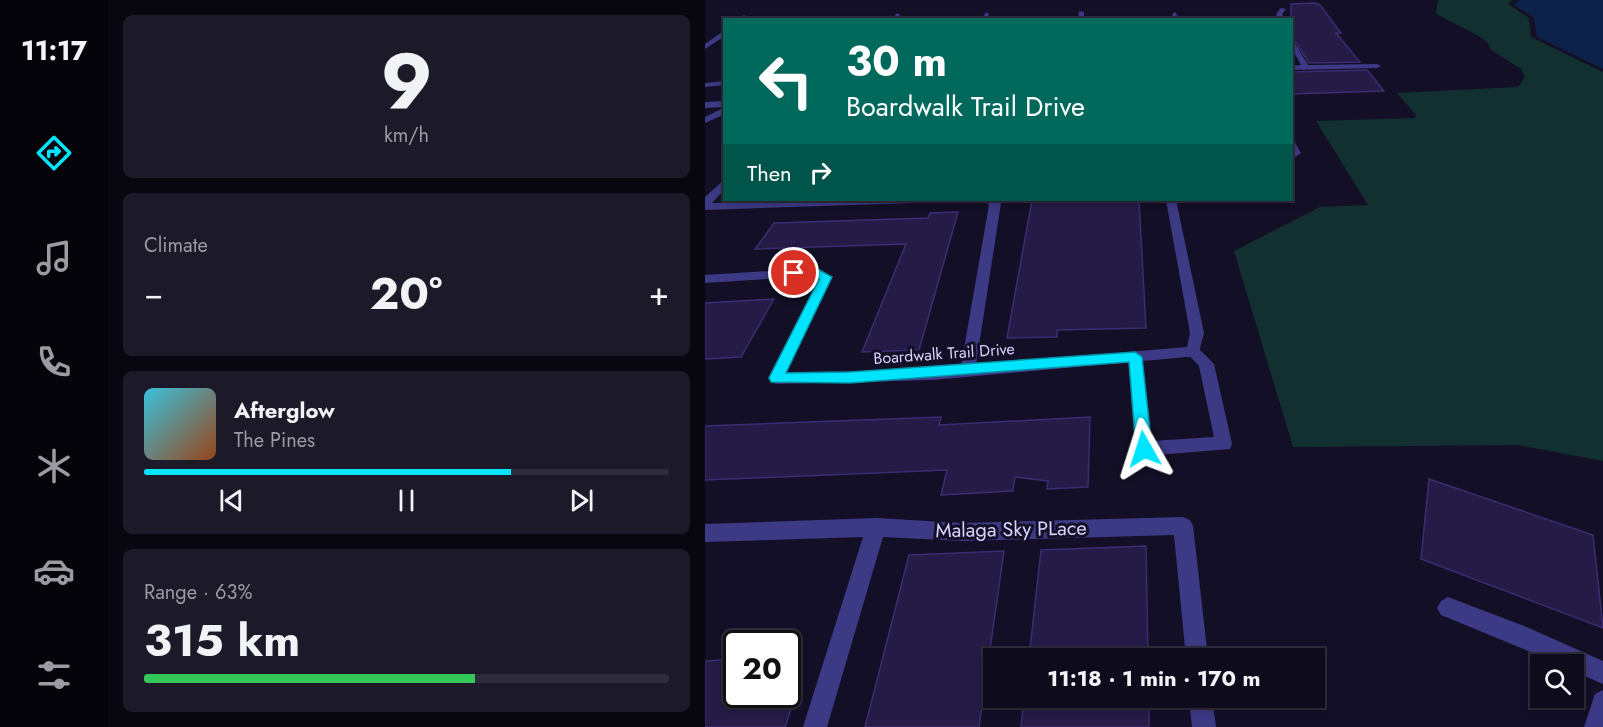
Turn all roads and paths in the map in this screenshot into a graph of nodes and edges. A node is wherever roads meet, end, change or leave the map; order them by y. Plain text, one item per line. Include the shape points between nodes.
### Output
1 (1283, 9) dead end
2 (1281, 18) edge
3 (723, 34) edge
4 (1293, 43) edge
5 (705, 47) edge
6 (1377, 66) dead end
7 (1293, 68) edge
8 (1305, 68) junction
9 (723, 83) edge
10 (705, 85) edge
11 (723, 104) edge
12 (705, 105) edge
13 (723, 111) edge
14 (705, 120) edge
15 (723, 184) edge
16 (878, 201) edge
17 (990, 201) edge
18 (1171, 201) edge
19 (705, 206) edge
20 (705, 279) edge
21 (1193, 352) junction
22 (1135, 357) junction
23 (968, 370) junction
24 (876, 527) junction
25 (705, 533) edge
26 (1448, 608) dead end
27 (1196, 648) edge
28 (1603, 673) edge
29 (1603, 702) edge
30 (1202, 708) edge
31 (815, 727) edge
32 (1204, 727) edge
33 (1596, 727) edge

1 - 2 street
3 - 5 street
4 - 8 street
6 - 8 street
7 - 8 street
9 - 10 street
11 - 12 street
13 - 14 street
15 - 19 street
16 - 19 street
17 - 23 street via 995,204
18 - 21 street via 1197,333
20 - 23 street, Boardwalk Trail Drive via 816,272 826,277 776,378 826,379
21 - 22 street, Boardwalk Trail Drive
21 - 22 street via 1206,364 1224,444 1144,449
22 - 23 street, Boardwalk Trail Drive
24 - 25 street, Malaga Sky PLace
24 - 27 street, Malaga Sky PLace via 962,532 1183,526
24 - 31 street
26 - 28 street
29 - 33 street
30 - 32 street

